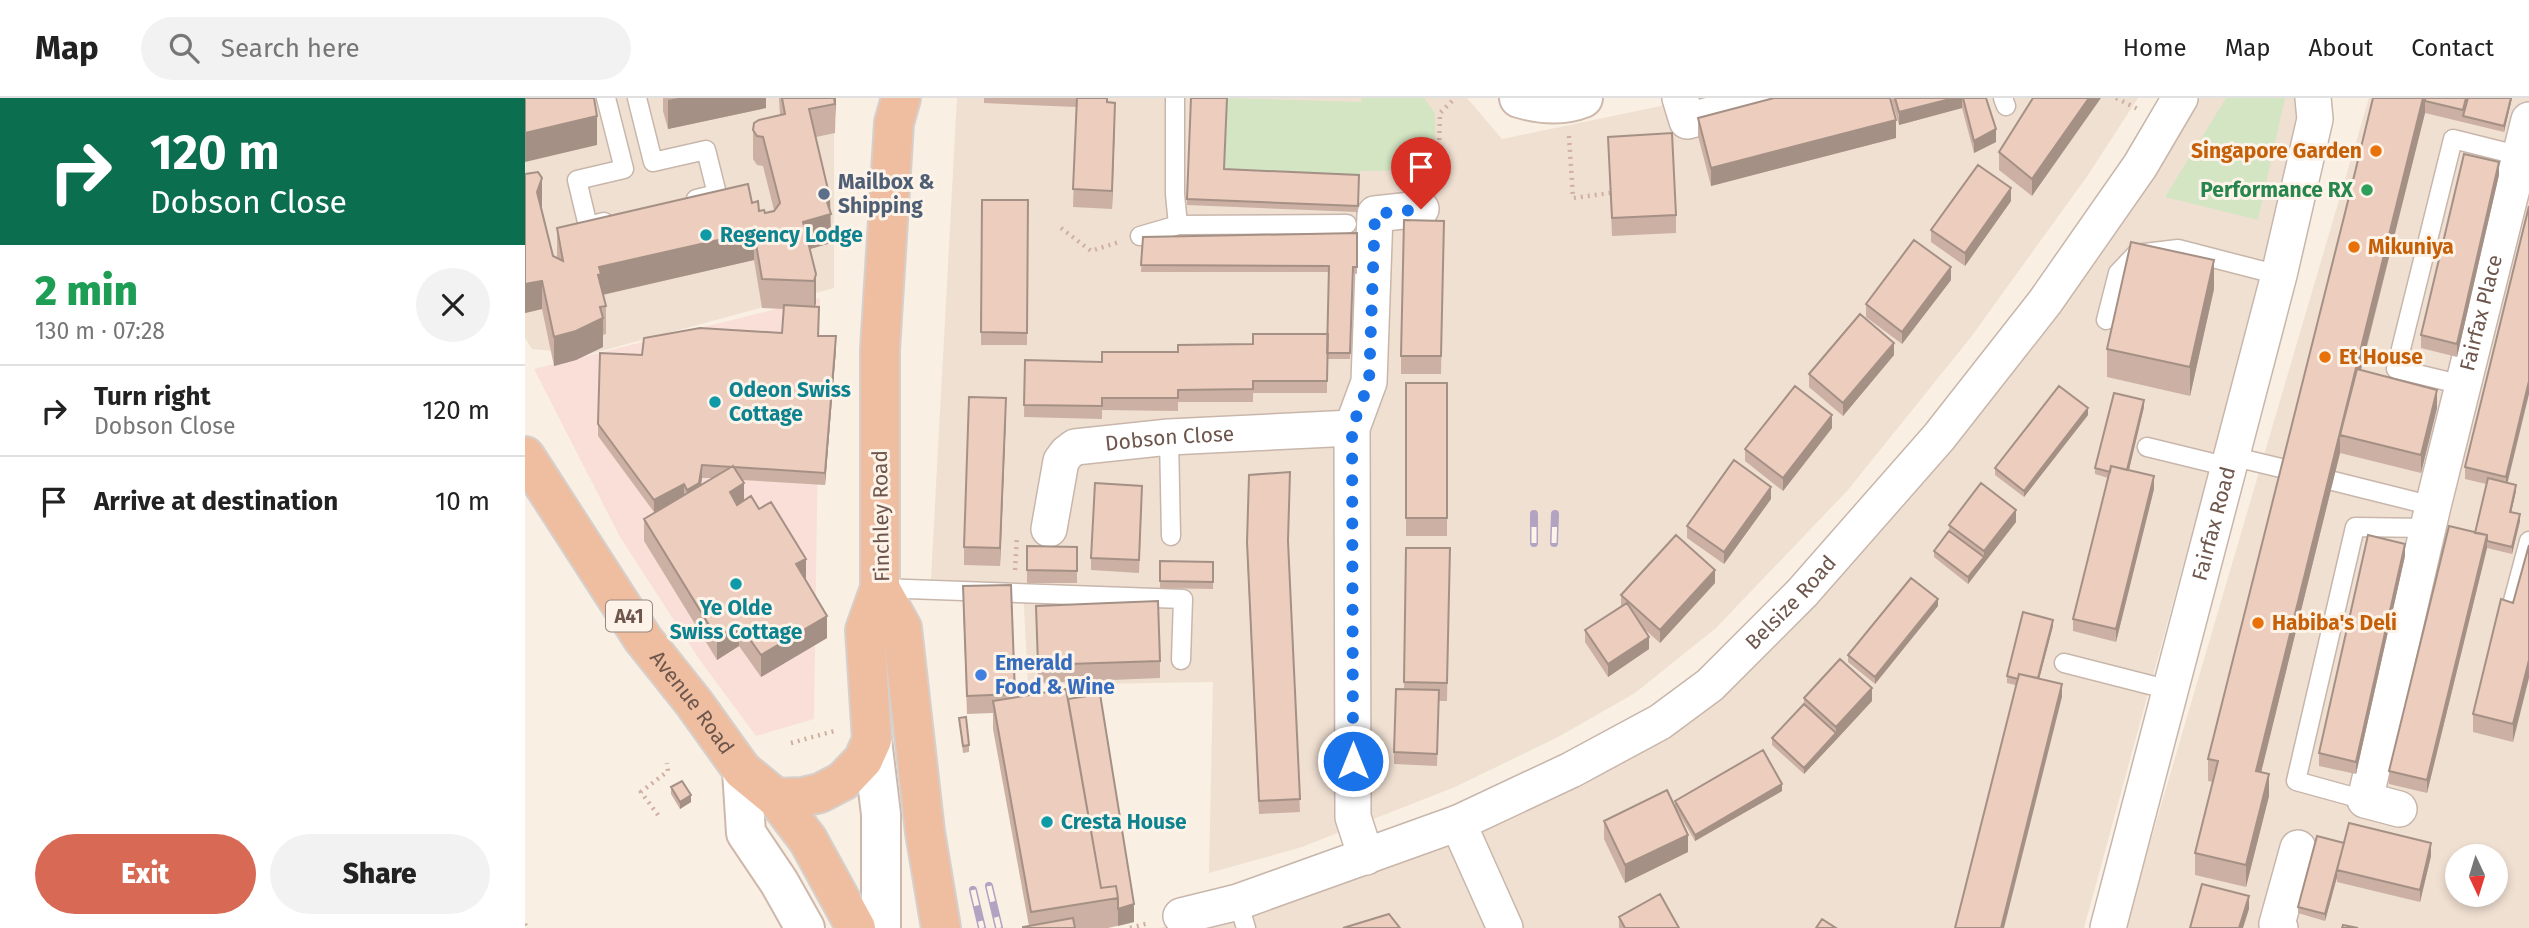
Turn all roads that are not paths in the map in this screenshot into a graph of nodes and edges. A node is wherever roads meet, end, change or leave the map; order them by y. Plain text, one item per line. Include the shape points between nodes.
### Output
1 (606, 98) edge
2 (637, 98) edge
3 (1175, 98) edge
4 (1519, 98) edge
5 (1680, 98) edge
6 (1775, 98) edge
7 (2180, 98) edge
8 (2321, 105) edge
9 (895, 106) edge
10 (1576, 113) edge
11 (2526, 140) edge
12 (653, 162) junction
13 (624, 169) junction
14 (678, 204) edge
15 (1421, 209) road end
16 (627, 216) edge
17 (1347, 224) dead end
18 (1178, 225) junction
19 (1140, 236) edge
20 (2279, 275) junction
21 (2106, 320) dead end
22 (2463, 384) junction
23 (1352, 428) junction
24 (1169, 437) junction
25 (2147, 446) dead end
26 (525, 456) edge
27 (2230, 461) junction
28 (2285, 469) edge
29 (2333, 481) edge
30 (2431, 517) junction
31 (1049, 529) dead end
32 (1171, 536) dead end
33 (2529, 541) edge
34 (880, 588) junction
35 (2510, 612) edge
36 (1181, 660) dead end
37 (2064, 663) dead end
38 (2170, 690) junction
39 (856, 735) junction
40 (742, 770) junction
41 (776, 798) junction
42 (2365, 800) junction
43 (2399, 810) dead end
44 (1458, 822) junction
45 (2298, 848) dead end
46 (1366, 857) junction
47 (1242, 915) edge
48 (1181, 916) dead end
49 (805, 928) edge
50 (856, 928) edge
51 (881, 928) edge
52 (941, 928) edge
53 (1505, 928) edge
54 (2108, 928) edge
55 (2280, 928) edge

1 - 13 lane
2 - 12 lane
3 - 18 lane
4 - 10 main road via 1537,104 1575,101
5 - 6 street via 1686,121
7 - 44 street, Belsize Road via 2140,166 2053,291 1939,437 1802,593 1720,676 1660,722 1571,770
8 - 20 street, Fairfax Road
9 - 34 highway, Finchley Road via 880,350
11 - 22 street, Fairfax Place
11 - 22 lane via 2453,139 2439,193 2396,369
12 - 13 lane
12 - 14 lane via 706,149 717,194
13 - 16 lane via 576,180 588,226
15 - 23 street via 1375,214 1369,382
17 - 18 lane
18 - 19 lane
20 - 21 lane via 2178,249 2136,254 2118,273
20 - 27 street, Fairfax Road
22 - 30 street, Fairfax Place
23 - 24 street, Dobson Close
23 - 46 street via 1353,817
24 - 31 street, Dobson Close via 1088,444 1067,453 1058,471
24 - 32 lane
25 - 27 lane
26 - 40 highway, Avenue Road / A41 via 643,639
27 - 28 lane
27 - 38 street, Fairfax Road
29 - 30 lane
30 - 42 street, Fairfax Place
30 - 42 lane via 2355,527 2296,781
33 - 35 lane
34 - 36 lane via 1183,599
34 - 39 highway via 865,630
34 - 52 highway, Finchley Road via 902,628
37 - 38 lane
38 - 54 street, Fairfax Road
39 - 41 highway via 863,760 837,785 803,797
39 - 51 main road via 881,814
40 - 41 highway, Avenue Road / A41
40 - 49 main road via 746,833
41 - 50 highway, A41 via 808,840
42 - 43 street
44 - 46 street, Belsize Road
44 - 53 street
45 - 55 street via 2277,923
46 - 47 street, Belsize Road
47 - 48 street, Belsize Road

